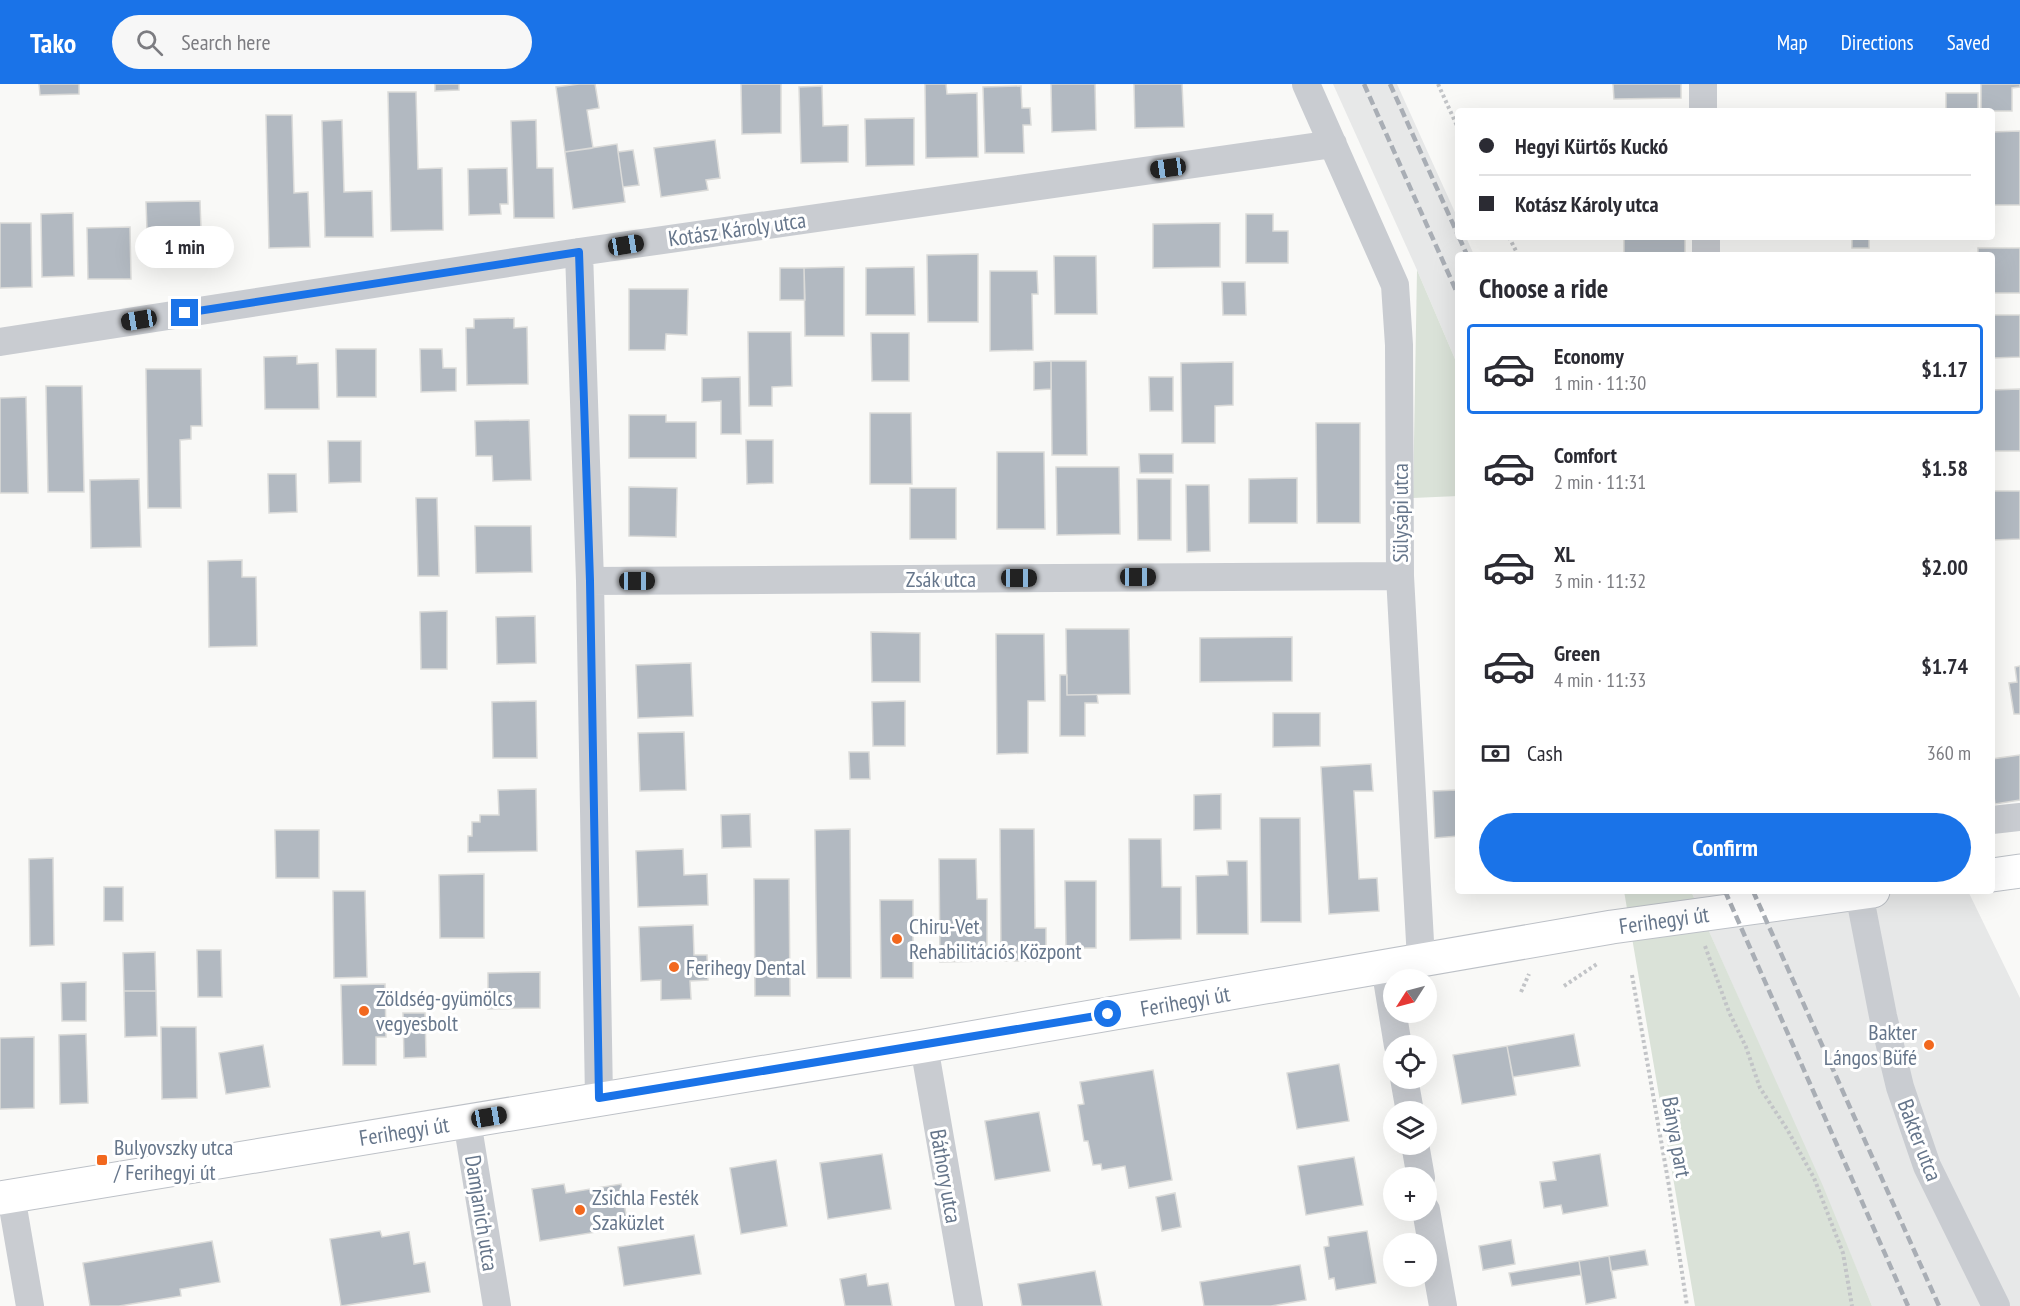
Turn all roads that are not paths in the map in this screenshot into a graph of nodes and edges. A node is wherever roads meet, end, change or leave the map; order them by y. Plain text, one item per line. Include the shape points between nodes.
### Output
1 (1306, 84) edge
2 (1703, 84) edge
3 (1703, 108) edge
4 (1333, 144) junction
5 (579, 252) junction
6 (0, 342) edge
7 (1400, 576) junction
8 (590, 581) junction
9 (2020, 817) edge
10 (1995, 820) edge
11 (2020, 871) edge
12 (1995, 875) edge
13 (1851, 894) edge
14 (1866, 894) edge
15 (1421, 960) junction
16 (1385, 967) junction
17 (1396, 1035) edge
18 (924, 1046) junction
19 (599, 1098) junction
20 (466, 1121) junction
21 (6, 1197) edge
22 (1428, 1221) edge
23 (30, 1306) edge
24 (497, 1306) edge
25 (969, 1306) edge
26 (1443, 1306) edge
27 (1996, 1306) edge

1 - 4 street, Sülysápi utca
2 - 3 street
4 - 5 street, Kotász Károly utca
4 - 7 street, Sülysápi utca via 1395,285
5 - 6 street, Kotász Károly utca
5 - 8 street
7 - 8 street, Zsák utca
7 - 15 street, Sülysápi utca
8 - 19 street
9 - 10 street
11 - 12 main road
13 - 15 main road, Ferihegyi út via 1612,927
14 - 27 street, Bakter utca via 1883,1016 1900,1087 1927,1166
15 - 16 main road, Ferihegyi út
16 - 17 street
16 - 18 main road, Ferihegyi út
18 - 19 main road, Ferihegyi út
18 - 25 street, Báthory utca
19 - 20 main road, Ferihegyi út
20 - 21 main road, Ferihegyi út
20 - 24 street, Damjanich utca
21 - 23 street
22 - 26 street

